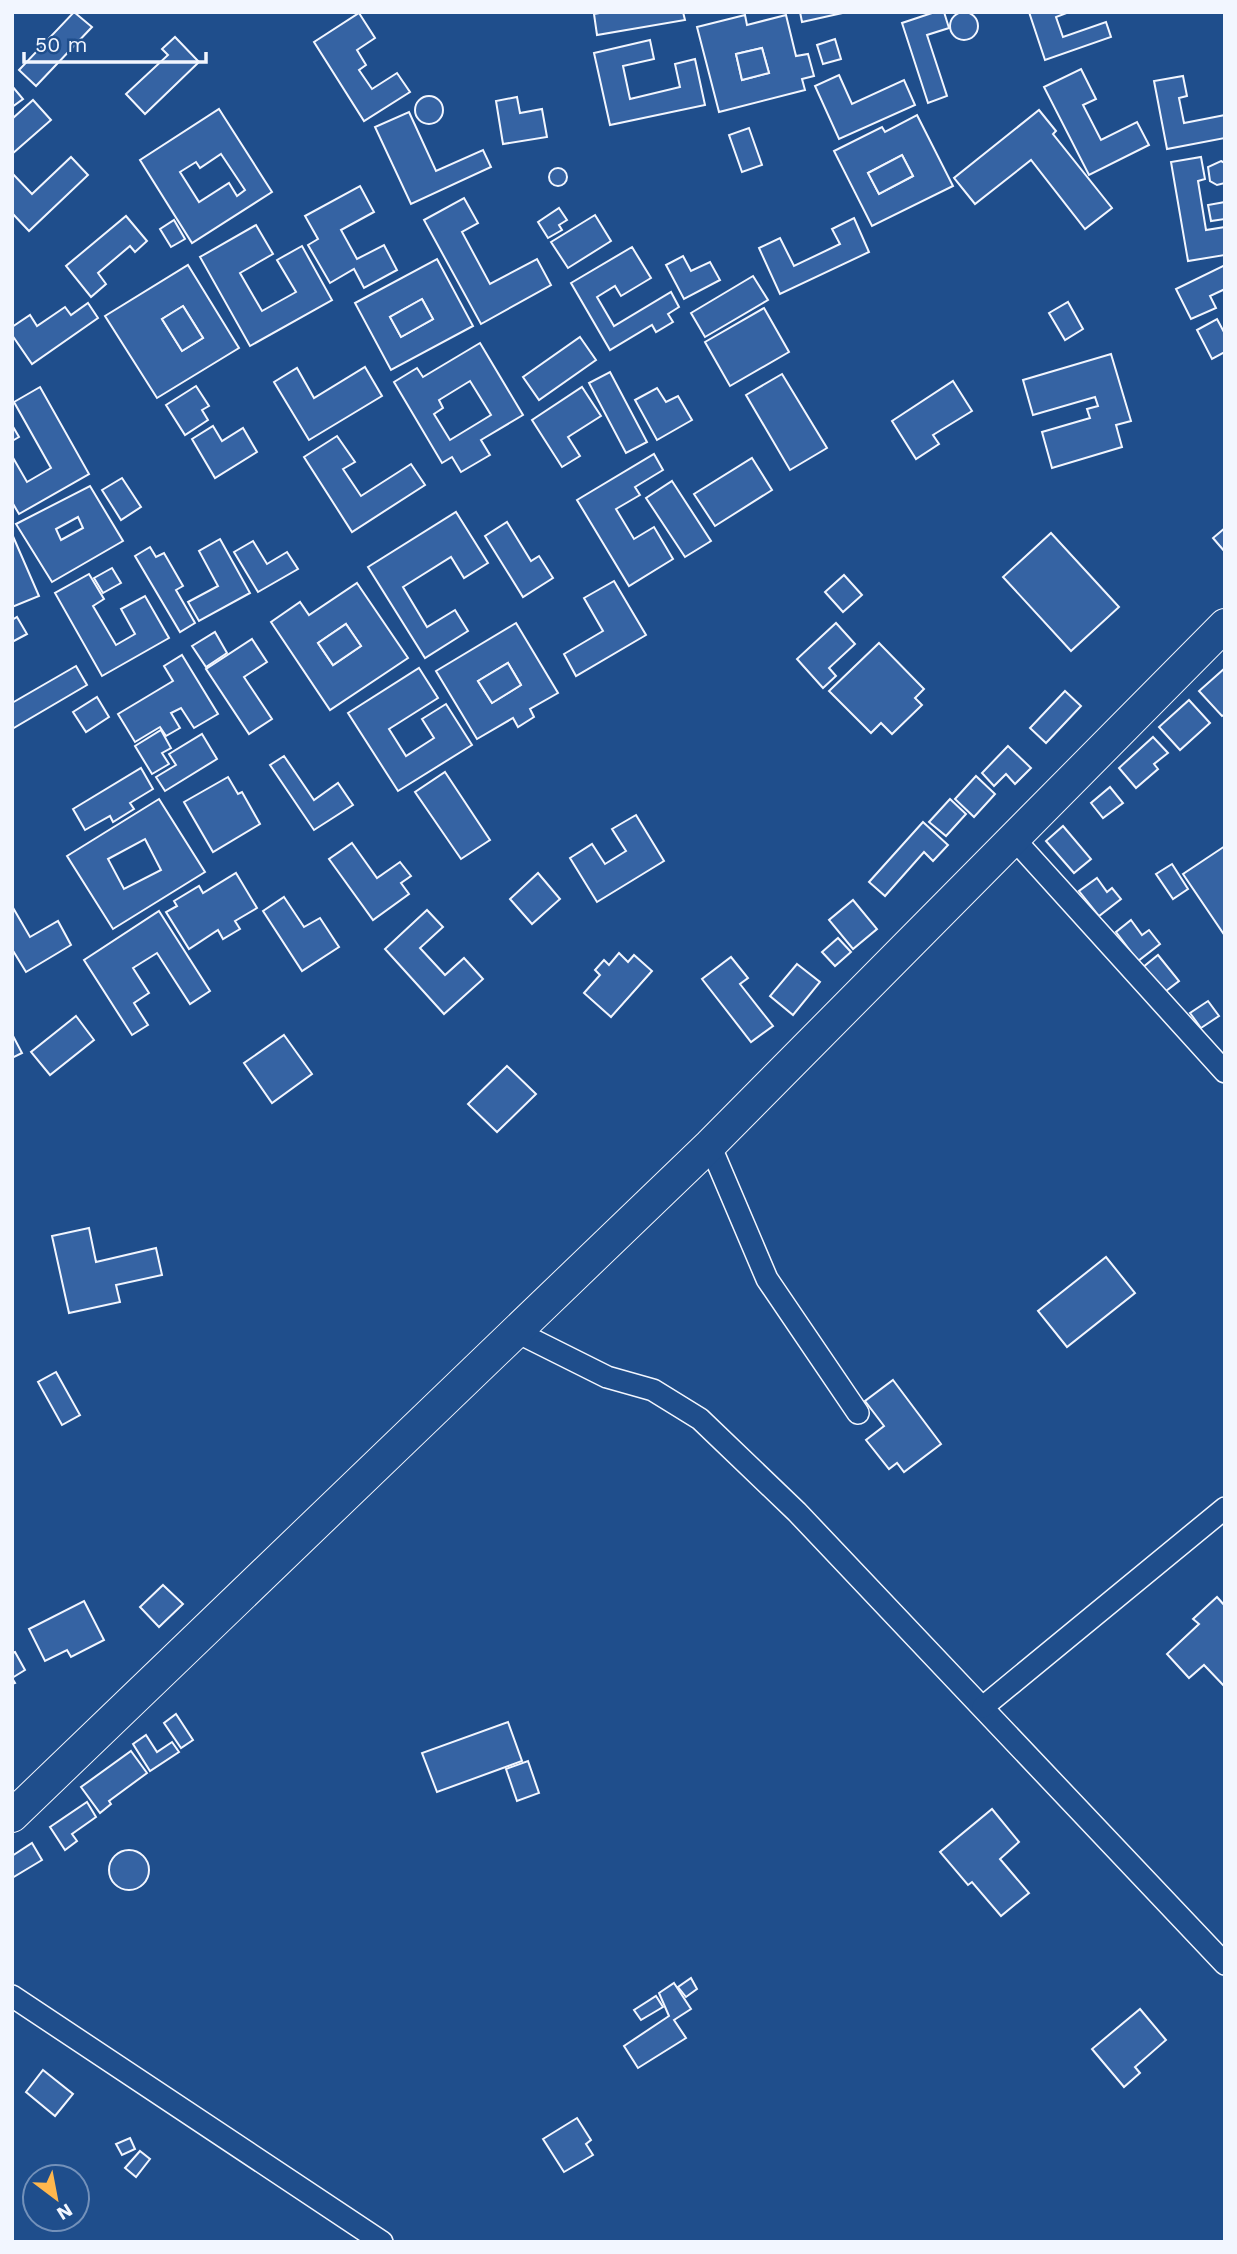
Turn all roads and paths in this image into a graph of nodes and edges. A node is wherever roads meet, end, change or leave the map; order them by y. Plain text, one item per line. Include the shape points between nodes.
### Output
1 (1225, 625) edge
2 (1015, 840) junction
3 (1225, 1072) edge
4 (710, 1145) junction
5 (515, 1331) junction
6 (858, 1413) dead end
7 (1225, 1508) edge
8 (983, 1707) junction
9 (12, 1816) edge
10 (1225, 1964) edge
11 (12, 1996) edge
12 (382, 2242) edge

1 - 2 main road
2 - 3 street
2 - 4 main road
4 - 5 main road
4 - 6 street via 767,1279
5 - 8 street via 607,1377 653,1390 700,1419
5 - 9 main road
7 - 8 street
8 - 10 street
11 - 12 street

